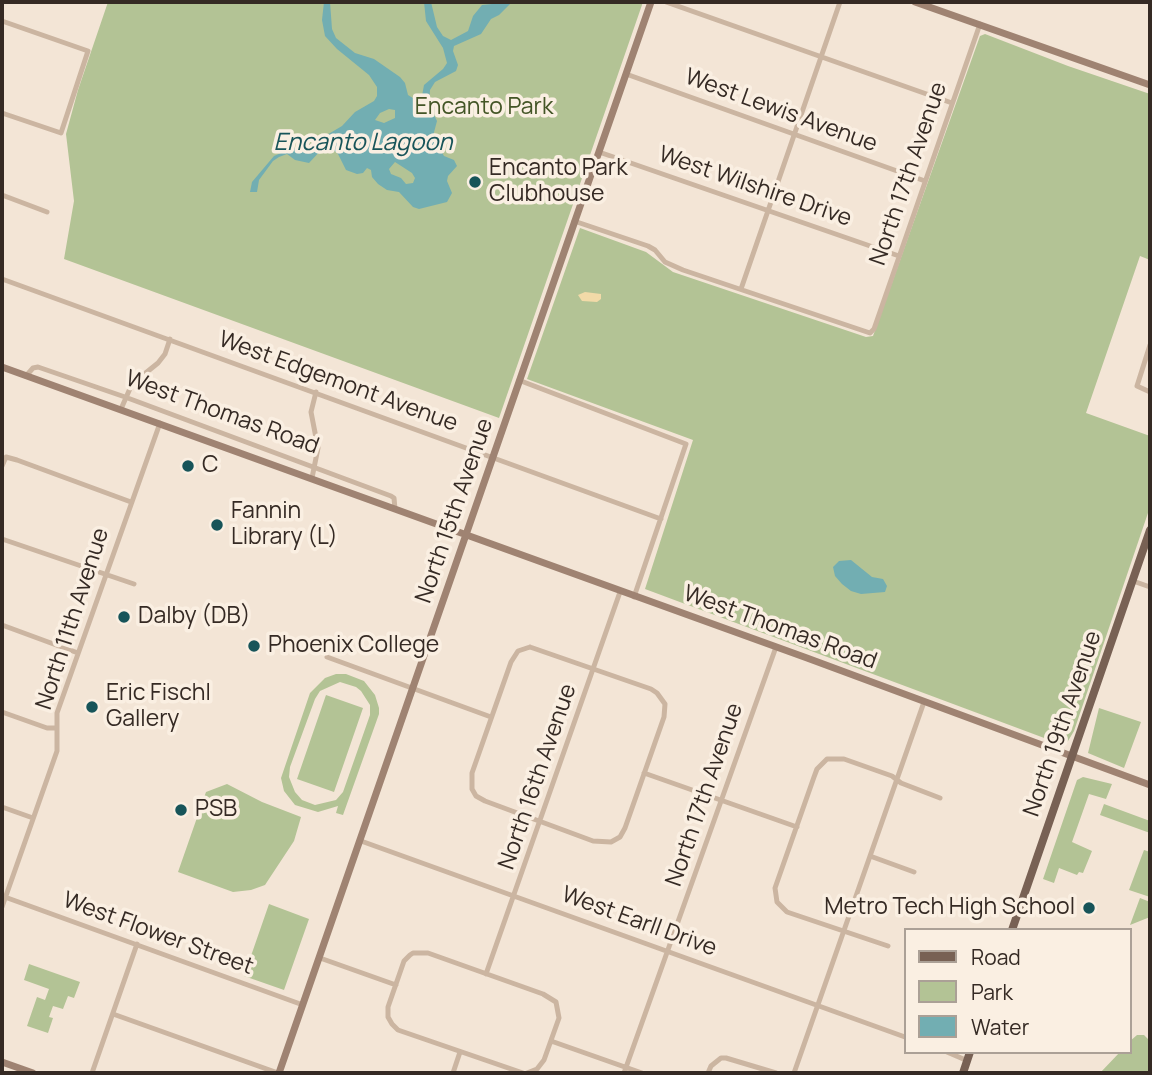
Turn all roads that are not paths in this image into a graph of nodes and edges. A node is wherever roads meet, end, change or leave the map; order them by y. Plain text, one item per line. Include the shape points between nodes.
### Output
1 (651, 2) edge
2 (666, 2) edge
3 (840, 2) edge
4 (915, 2) edge
5 (933, 5) edge
6 (2, 21) edge
7 (979, 24) junction
8 (821, 57) junction
9 (626, 74) junction
10 (1150, 85) edge
11 (952, 103) junction
12 (2, 113) edge
13 (794, 135) junction
14 (599, 152) junction
15 (925, 181) junction
16 (2, 195) edge
17 (768, 211) junction
18 (47, 212) dead end
19 (574, 221) junction
20 (900, 256) junction
21 (2, 279) edge
22 (741, 289) junction
23 (170, 339) junction
24 (1150, 345) edge
25 (2, 367) edge
26 (26, 376) junction
27 (521, 381) junction
28 (316, 392) junction
29 (1150, 392) edge
30 (125, 397) junction
31 (121, 409) junction
32 (160, 423) junction
33 (494, 458) junction
34 (2, 466) edge
35 (315, 467) junction
36 (312, 478) junction
37 (131, 502) junction
38 (395, 510) junction
39 (661, 519) junction
40 (1150, 530) edge
41 (466, 536) junction
42 (2, 539) edge
43 (105, 576) junction
44 (1133, 580) junction
45 (134, 584) dead end
46 (1150, 587) edge
47 (620, 592) junction
48 (634, 597) junction
49 (2, 625) edge
50 (776, 647) junction
51 (78, 653) junction
52 (327, 657) dead end
53 (595, 668) junction
54 (414, 689) junction
55 (924, 702) junction
56 (2, 712) edge
57 (491, 717) junction
58 (57, 728) junction
59 (1072, 757) junction
60 (645, 773) junction
61 (897, 780) junction
62 (1150, 785) edge
63 (940, 798) dead end
64 (722, 801) junction
65 (2, 807) edge
66 (33, 818) junction
67 (541, 821) junction
68 (797, 827) junction
69 (361, 841) junction
70 (870, 856) junction
71 (914, 872) dead end
72 (4, 896) edge
73 (515, 896) junction
74 (2, 907) edge
75 (1013, 928) edge
76 (844, 930) junction
77 (136, 944) junction
78 (888, 946) dead end
79 (668, 952) junction
80 (320, 958) junction
81 (486, 974) junction
82 (396, 985) junction
83 (303, 1005) junction
84 (817, 1006) junction
85 (113, 1014) junction
86 (904, 1037) edge
87 (551, 1041) junction
88 (460, 1052) junction
89 (969, 1057) edge
90 (2, 1062) edge
91 (626, 1071) edge
92 (33, 1073) edge
93 (92, 1073) edge
94 (279, 1073) edge
95 (453, 1073) edge
96 (525, 1073) edge
97 (642, 1073) edge
98 (708, 1073) edge
99 (776, 1073) edge
100 (794, 1073) edge
101 (963, 1073) edge

1 - 9 street, North 15th Avenue
2 - 8 street
3 - 8 street
4 - 5 street
5 - 7 street
6 - 12 street via 88,51 61,133
7 - 10 street
7 - 11 street, North 17th Avenue
8 - 11 street
8 - 13 street
9 - 13 street, West Lewis Avenue
9 - 14 street, North 15th Avenue
11 - 15 street, North 17th Avenue
13 - 15 street, West Lewis Avenue
13 - 17 street
14 - 17 street, West Wilshire Drive
14 - 19 street, North 15th Avenue
15 - 20 street, North 17th Avenue
16 - 18 street
17 - 20 street, West Wilshire Drive
17 - 22 street
19 - 22 street via 648,246 672,265
19 - 27 street, North 15th Avenue
20 - 22 street, North 17th Avenue via 870,333
21 - 23 street, West Edgemont Avenue
23 - 28 street, West Edgemont Avenue
23 - 30 street via 165,354 139,376
24 - 29 street via 1137,386
25 - 26 street, West Thomas Road
26 - 30 street, West Thomas Road via 38,367
26 - 31 street, West Thomas Road
27 - 33 street, North 15th Avenue
27 - 39 street via 686,444
28 - 33 street, West Edgemont Avenue
28 - 35 street via 311,412 318,447
30 - 31 street
30 - 35 street, West Thomas Road
31 - 32 street, West Thomas Road
32 - 36 street, West Thomas Road
32 - 37 street, North 11th Avenue
33 - 39 street, West Edgemont Avenue
33 - 41 street, North 15th Avenue
34 - 37 street via 6,457
35 - 36 street
35 - 38 street, West Thomas Road via 391,496
36 - 38 street, West Thomas Road
37 - 43 street, North 11th Avenue
38 - 41 street, West Thomas Road
39 - 48 street
40 - 44 main road, North 19th Avenue
41 - 47 street, West Thomas Road
41 - 54 street, North 15th Avenue
42 - 43 street
43 - 45 street
43 - 51 street, North 11th Avenue
44 - 46 street
44 - 59 main road, North 19th Avenue
47 - 48 street, West Thomas Road
47 - 53 street, North 16th Avenue
48 - 50 street, West Thomas Road
49 - 51 street
50 - 55 street, West Thomas Road
50 - 64 street, North 17th Avenue
51 - 58 street, North 11th Avenue via 57,713
52 - 54 street
53 - 57 street via 539,648 525,648 511,662
53 - 60 street via 651,689 662,698 666,713
53 - 67 street, North 16th Avenue
54 - 57 street
54 - 69 street, North 15th Avenue
55 - 59 street, West Thomas Road
55 - 61 street
56 - 58 street
57 - 67 street via 472,773 472,789 485,801
58 - 66 street, North 11th Avenue via 57,751
59 - 62 street, West Thomas Road
59 - 75 main road, North 19th Avenue
60 - 64 street
60 - 67 street via 623,833 611,842 593,841
61 - 63 street
61 - 68 street via 844,759 827,759 817,769
61 - 70 street
64 - 68 street
64 - 79 street, North 17th Avenue
65 - 66 street
66 - 72 street, North 11th Avenue
67 - 73 street, North 16th Avenue
68 - 76 street via 775,888 777,902 788,912
69 - 73 street, West Earll Drive
69 - 80 street, North 15th Avenue
70 - 71 street
70 - 76 street
72 - 74 street, North 11th Avenue
72 - 77 street, West Flower Street
73 - 79 street, West Earll Drive
73 - 81 street, North 16th Avenue
76 - 78 street
76 - 84 street
77 - 83 street, West Flower Street
77 - 85 street
79 - 84 street, West Earll Drive
79 - 91 street, North 17th Avenue
80 - 82 street
80 - 83 street, North 15th Avenue
81 - 82 street via 428,953 414,953 404,961
81 - 87 street via 556,1002 559,1018
82 - 88 street via 388,1007 392,1024
83 - 94 street, North 15th Avenue
84 - 86 street, West Earll Drive
84 - 100 street
85 - 93 street
85 - 94 street
87 - 91 street
87 - 96 street via 542,1064
88 - 95 street
88 - 96 street
89 - 101 main road
90 - 92 street
91 - 97 street
98 - 99 street via 721,1058

